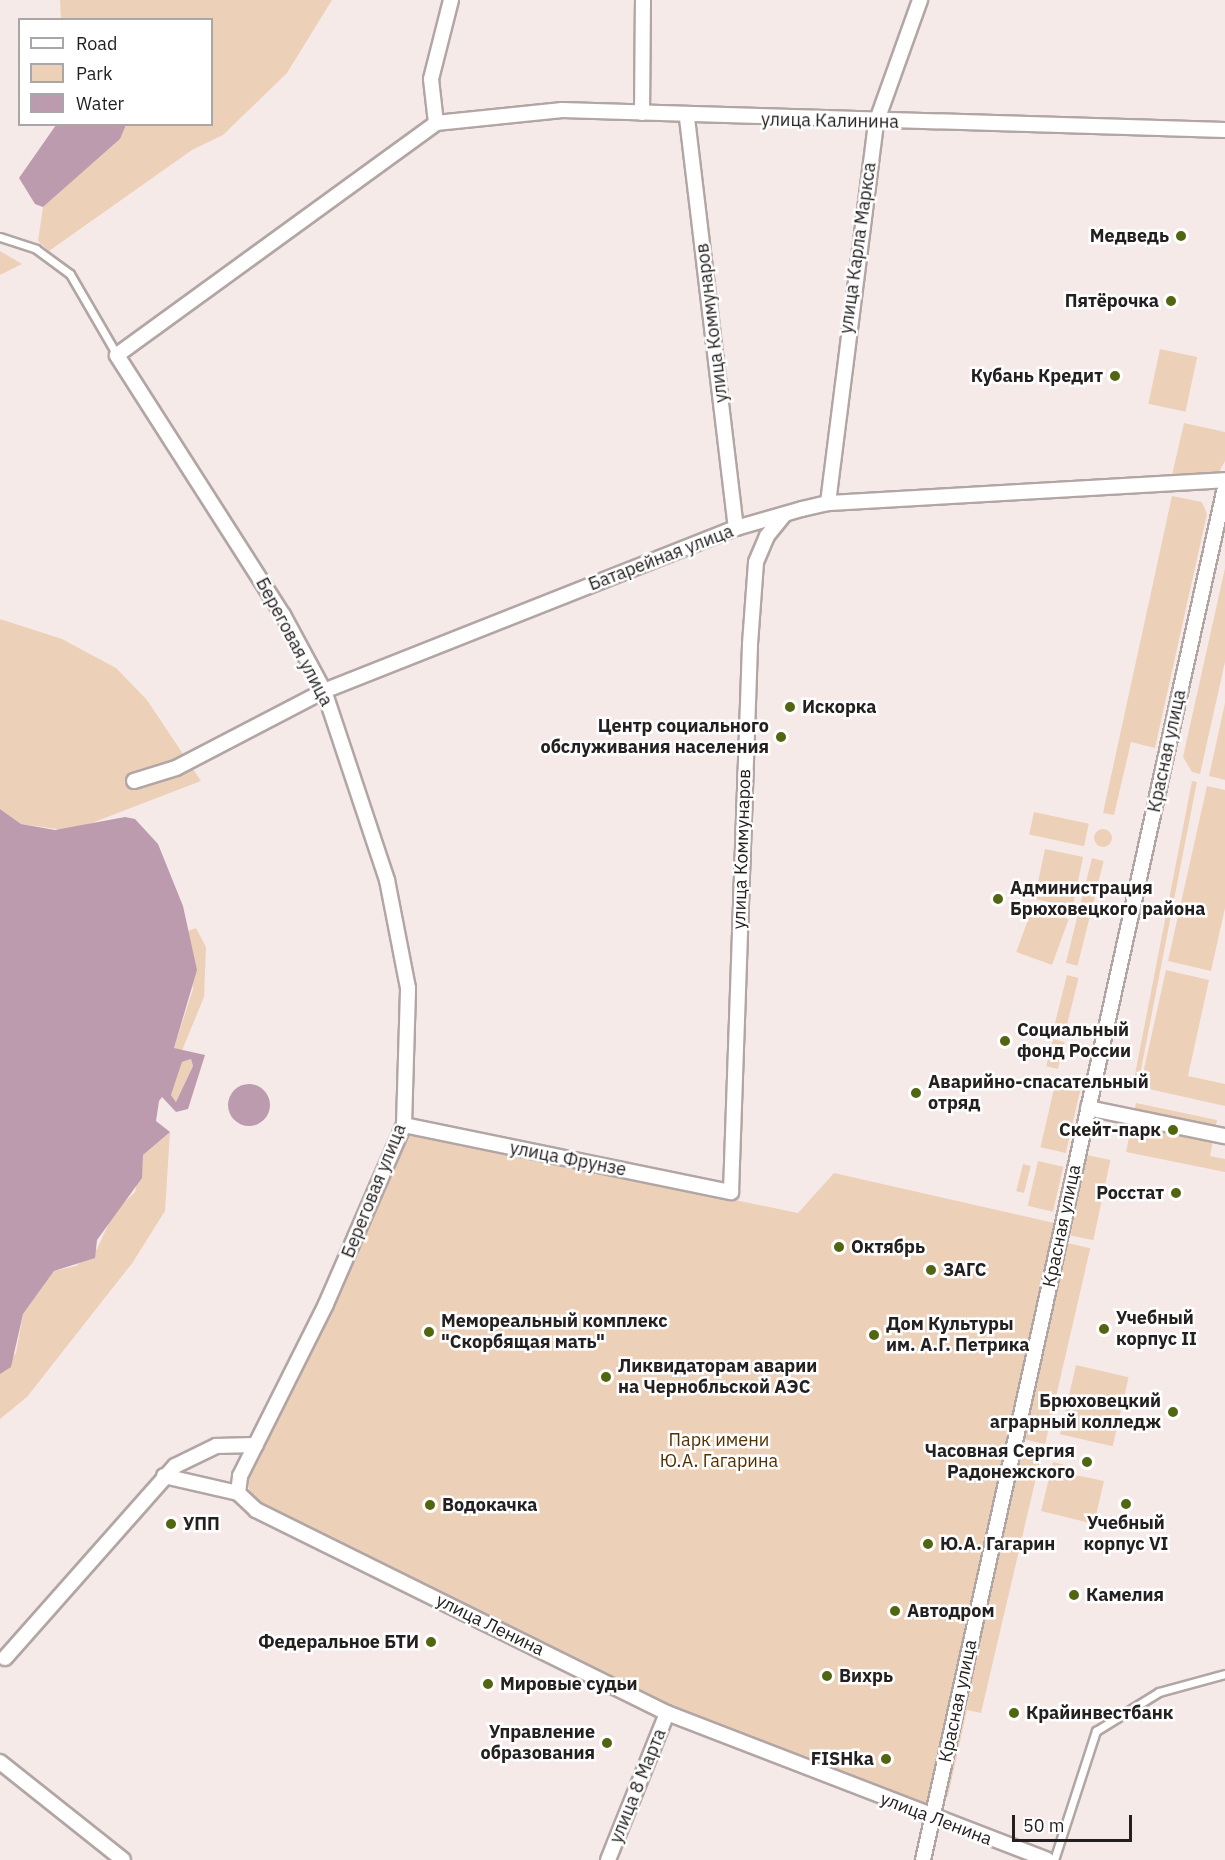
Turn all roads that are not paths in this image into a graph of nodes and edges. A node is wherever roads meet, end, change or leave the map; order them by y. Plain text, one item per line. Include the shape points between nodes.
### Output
1 (452, 0) edge
2 (644, 0) edge
3 (920, 0) edge
4 (642, 112) junction
5 (687, 118) junction
6 (436, 123) junction
7 (876, 123) junction
8 (1225, 130) edge
9 (0, 237) edge
10 (117, 355) junction
11 (1225, 480) edge
12 (1225, 486) edge
13 (828, 503) junction
14 (784, 514) junction
15 (736, 528) junction
16 (324, 691) junction
17 (134, 781) dead end
18 (1088, 1108) junction
19 (404, 1125) junction
20 (1225, 1136) edge
21 (731, 1192) joint
22 (256, 1445) junction
23 (164, 1476) junction
24 (238, 1492) junction
25 (4, 1658) dead end
26 (1225, 1674) edge
27 (668, 1713) junction
28 (0, 1762) edge
29 (932, 1819) junction
30 (123, 1860) edge
31 (608, 1860) edge
32 (923, 1860) edge
33 (1047, 1860) edge
34 (1054, 1860) edge

1 - 6 street via 431,79
2 - 4 street
3 - 7 street, улица Карла Маркса
4 - 5 street, улица Калинина
4 - 6 street, улица Калинина via 500,113
5 - 7 street, улица Калинина
5 - 15 street, улица Коммунаров
6 - 10 street
7 - 8 street, улица Калинина
7 - 13 street, улица Карла Маркса
9 - 10 lane via 36,249 70,274
10 - 16 street, Береговая улица via 283,615
11 - 13 street, Батарейная улица
12 - 18 street, Красная улица
13 - 14 street, Батарейная улица
14 - 15 street, Батарейная улица
14 - 21 street, улица Коммунаров via 761,546 755,574
15 - 16 street, Батарейная улица
16 - 17 street, Батарейная улица via 176,768
16 - 19 street, Береговая улица via 387,880 402,942 410,1020
18 - 20 street
18 - 29 street, Красная улица
19 - 21 street, улица Фрунзе
19 - 22 street, Береговая улица via 326,1305
22 - 23 street via 199,1451
22 - 24 street, Береговая улица
23 - 24 street, улица Ленина
23 - 25 street
24 - 27 street, улица Ленина via 256,1510
26 - 34 lane via 1159,1692 1100,1728 1088,1743
27 - 29 street, улица Ленина
27 - 31 street, улица 8 Марта
28 - 30 street
29 - 32 street, Красная улица
29 - 33 street, улица Ленина

